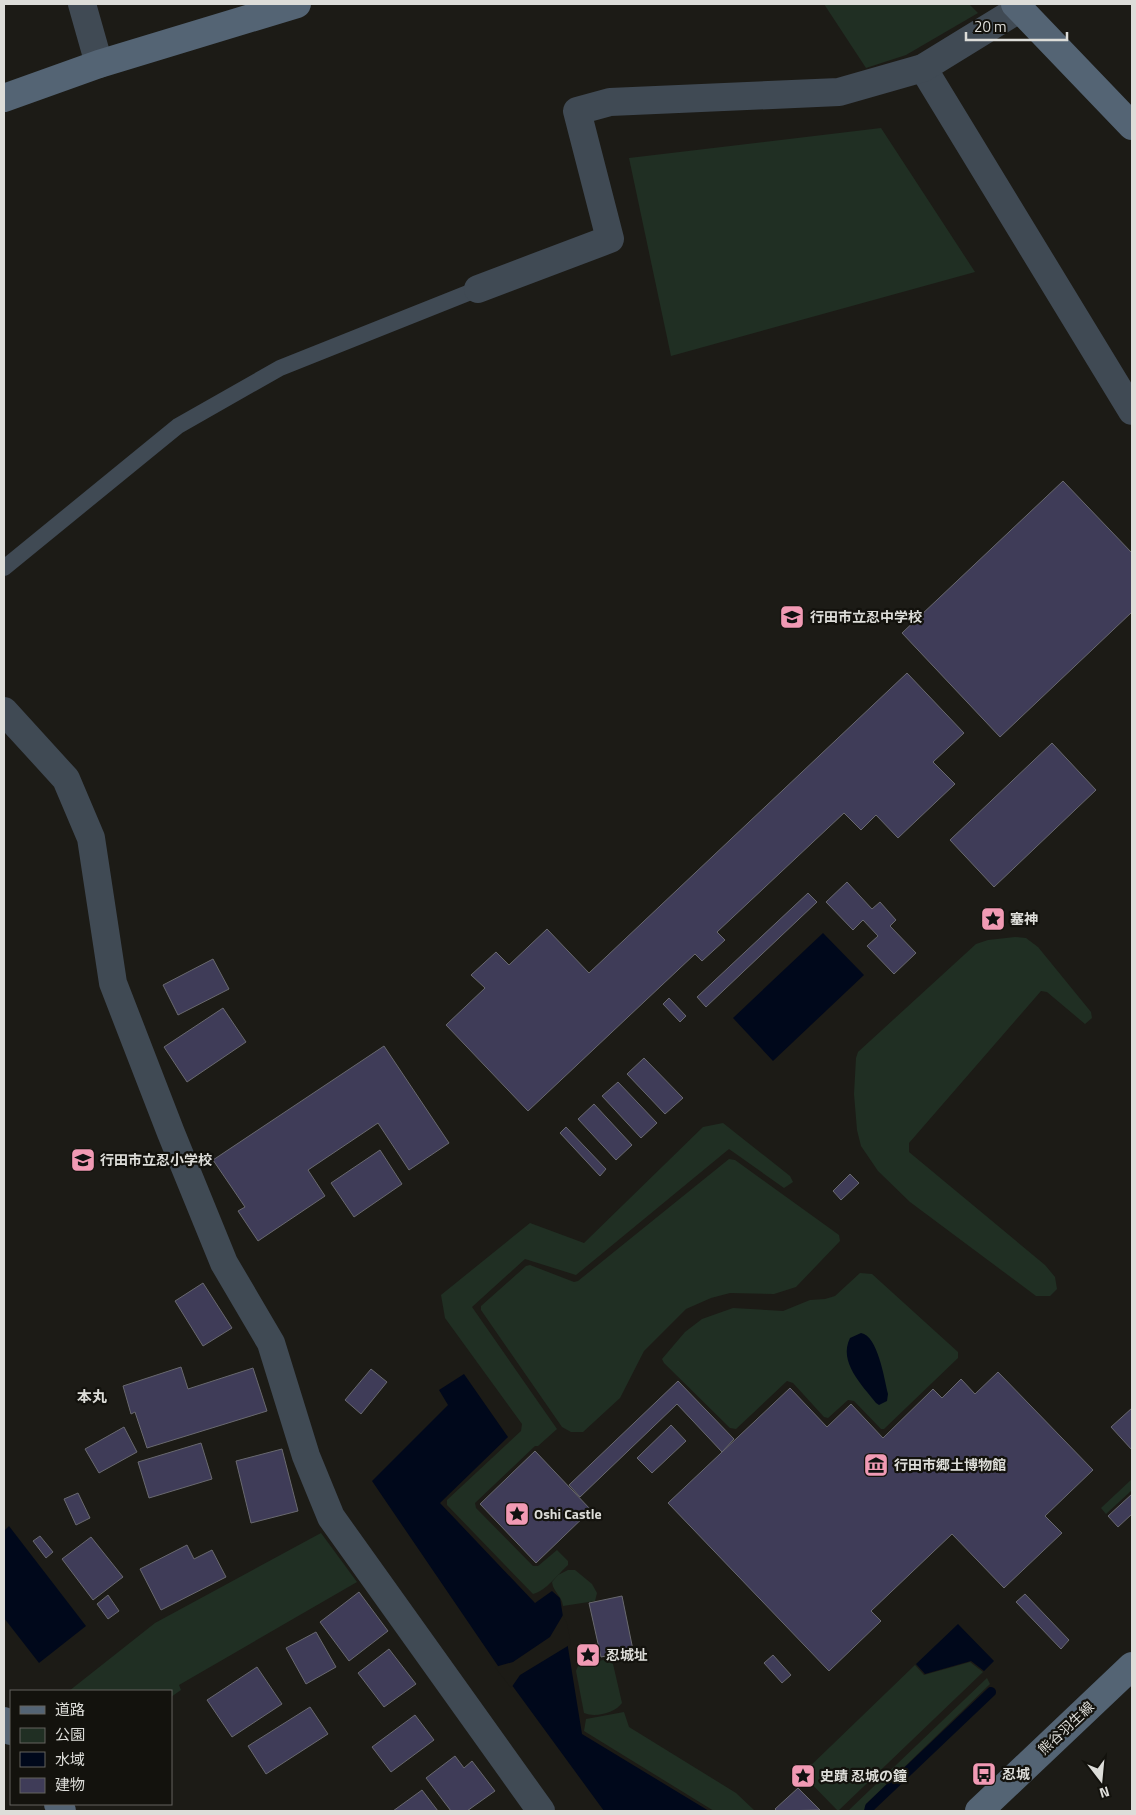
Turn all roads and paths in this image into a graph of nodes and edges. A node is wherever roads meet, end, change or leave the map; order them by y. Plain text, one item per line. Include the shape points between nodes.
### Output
1 (82, 4) edge
2 (297, 4) edge
3 (1017, 6) edge
4 (99, 64) junction
5 (923, 68) junction
6 (4, 98) edge
7 (1132, 126) edge
8 (478, 289) joint
9 (1132, 411) edge
10 (4, 568) edge
11 (4, 711) edge
12 (1132, 1666) edge
13 (541, 1811) edge
14 (979, 1811) edge

1 - 4 street
2 - 4 street
3 - 5 street
3 - 7 street
4 - 6 street
5 - 8 street via 839,92 610,102 577,111 610,239
5 - 9 street
8 - 10 lane via 280,368 178,426
11 - 13 street via 66,779 91,838 113,983 224,1263 271,1343 306,1456 331,1517
12 - 14 street, 熊谷羽生線

